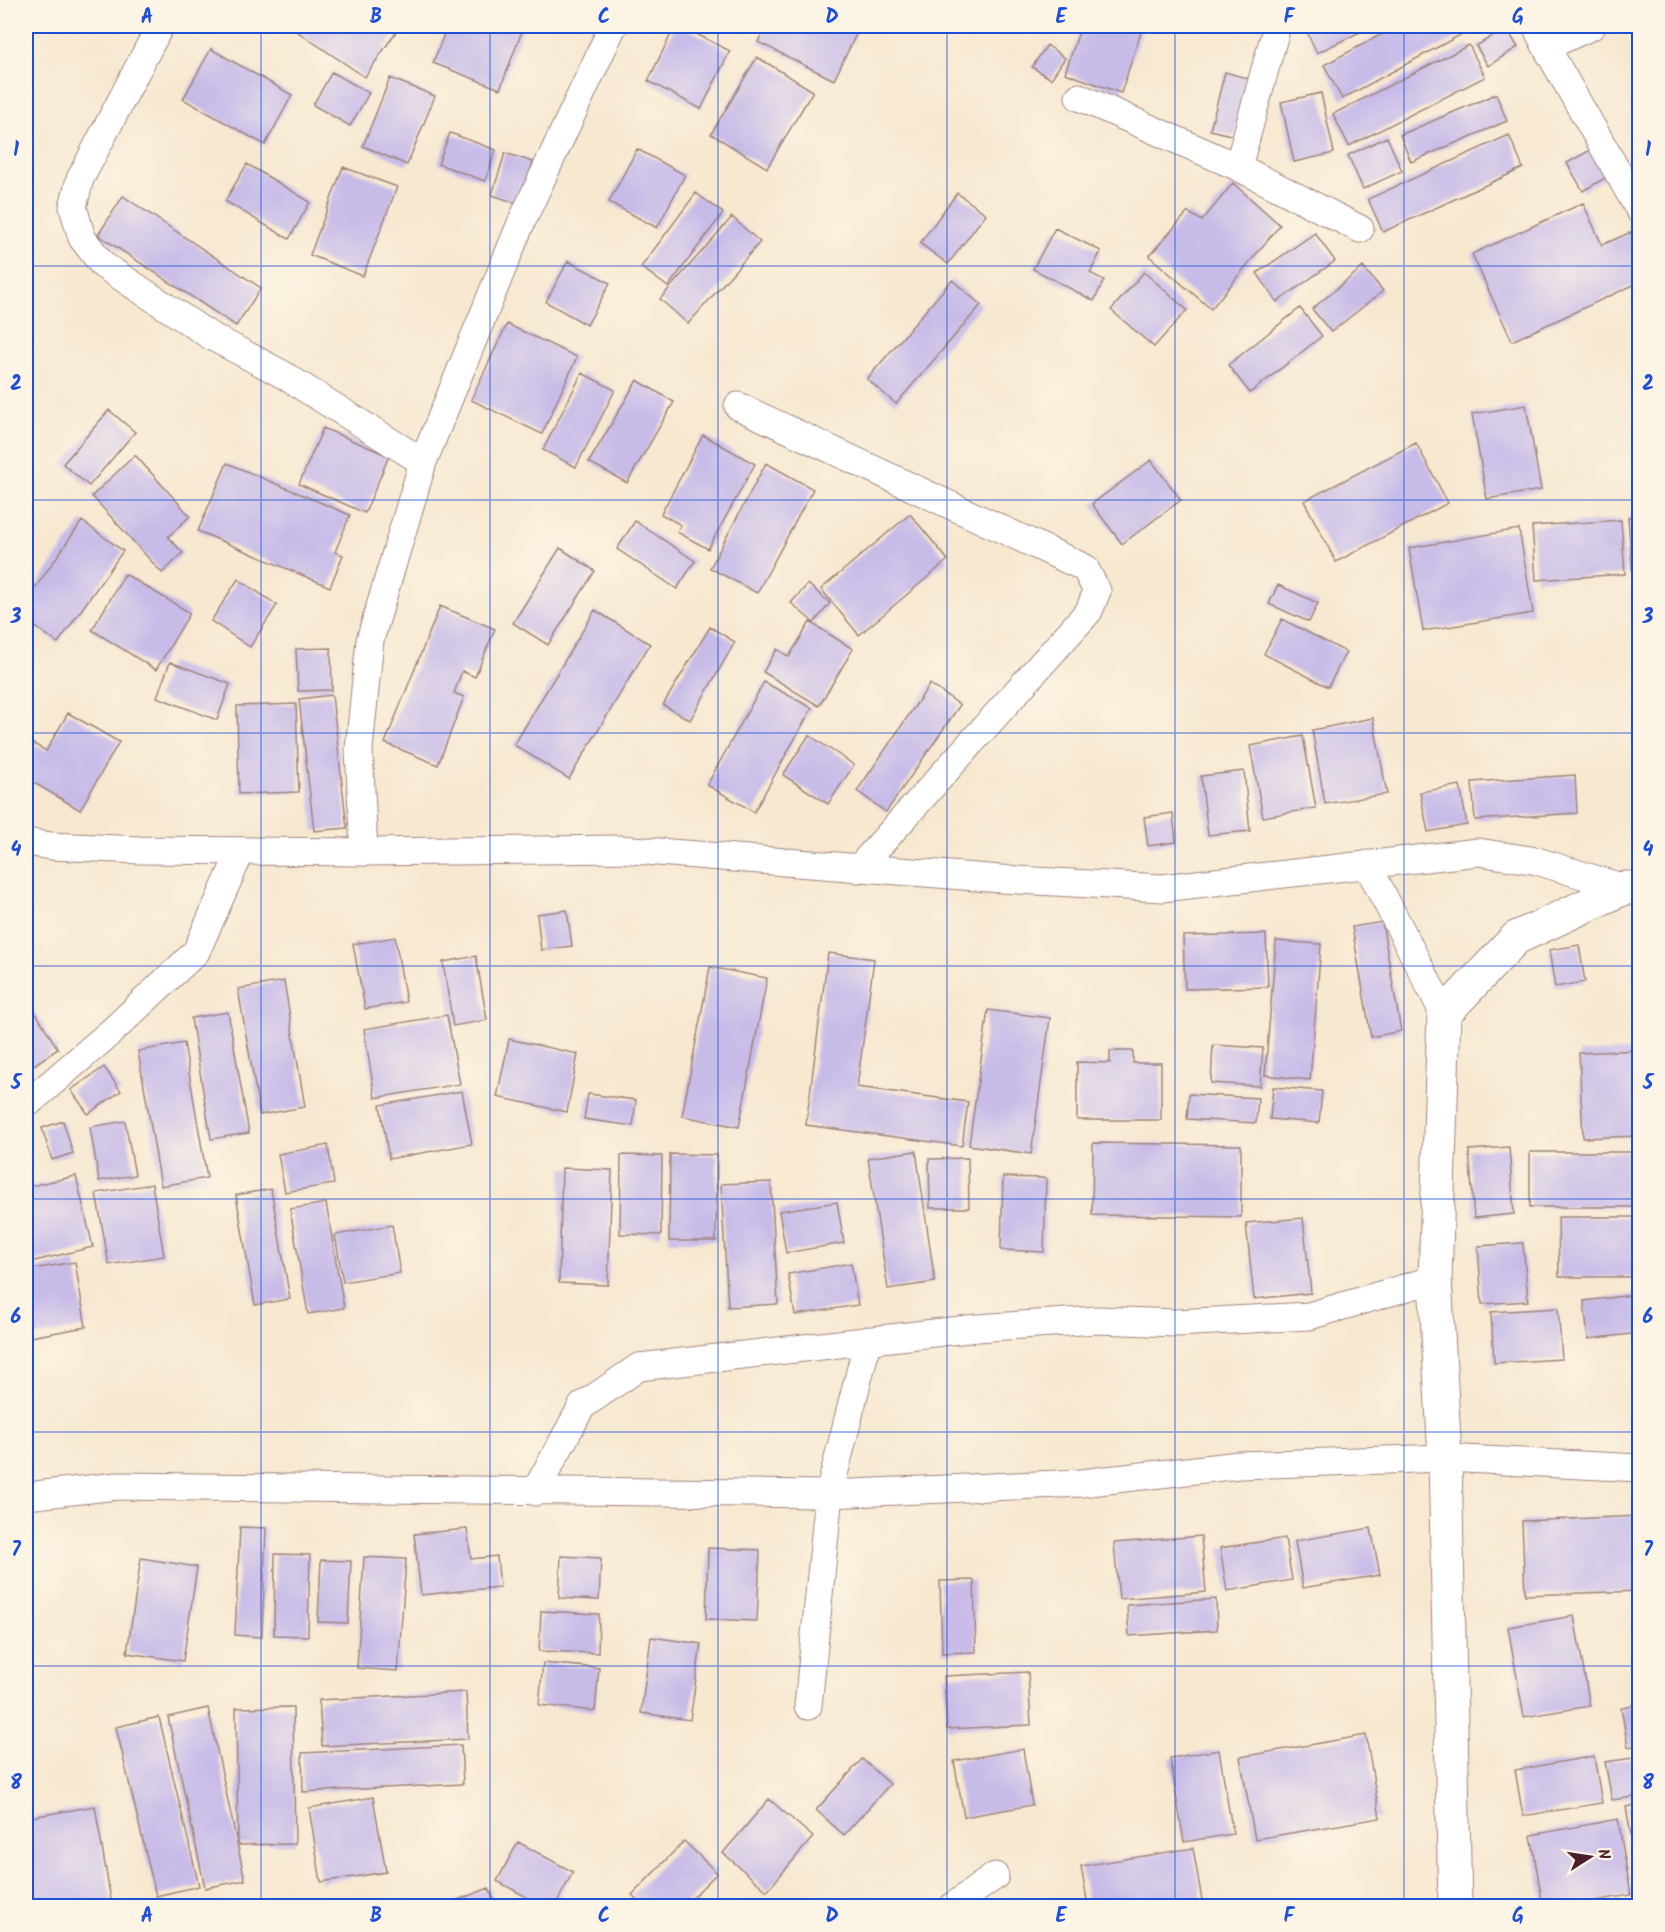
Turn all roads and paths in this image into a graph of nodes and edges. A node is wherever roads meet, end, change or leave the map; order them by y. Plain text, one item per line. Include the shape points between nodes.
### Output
1 (160, 26) edge
2 (613, 26) edge
3 (1277, 26) edge
4 (1592, 26) edge
5 (1541, 36) edge
6 (1079, 97) dead end
7 (1238, 167) junction
8 (1640, 210) edge
9 (1360, 229) dead end
10 (738, 406) dead end
11 (423, 462) junction
12 (26, 842) edge
13 (241, 851) junction
14 (364, 852) junction
15 (1367, 864) junction
16 (858, 869) junction
17 (1632, 888) edge
18 (1444, 1014) junction
19 (26, 1105) edge
20 (1435, 1279) junction
21 (868, 1340) junction
22 (1444, 1458) junction
23 (1640, 1468) edge
24 (535, 1492) junction
25 (829, 1494) junction
26 (26, 1496) edge
27 (808, 1706) dead end
28 (994, 1876) dead end
29 (953, 1906) edge
30 (1455, 1906) edge

1 - 11 street via 80,179 73,207 82,238 103,266 209,335
2 - 11 street via 521,223
3 - 7 street
4 - 5 street
5 - 8 street
6 - 7 street
7 - 9 street
10 - 16 street via 1085,568 1097,591 1089,611
11 - 14 street via 370,640 359,749
12 - 13 street
13 - 14 street
13 - 19 street via 196,952
14 - 16 street via 620,849
15 - 16 street via 1162,888
15 - 17 street via 1478,852 1537,861
15 - 18 street
17 - 18 street via 1516,938
18 - 20 street
20 - 21 street via 1309,1316 1176,1323 1097,1320
20 - 22 street
21 - 24 street via 639,1367 582,1406
21 - 25 street
22 - 23 street
22 - 25 street via 1239,1466 1081,1483
22 - 30 street
24 - 25 street
24 - 26 street via 117,1486
25 - 27 street
28 - 29 street

